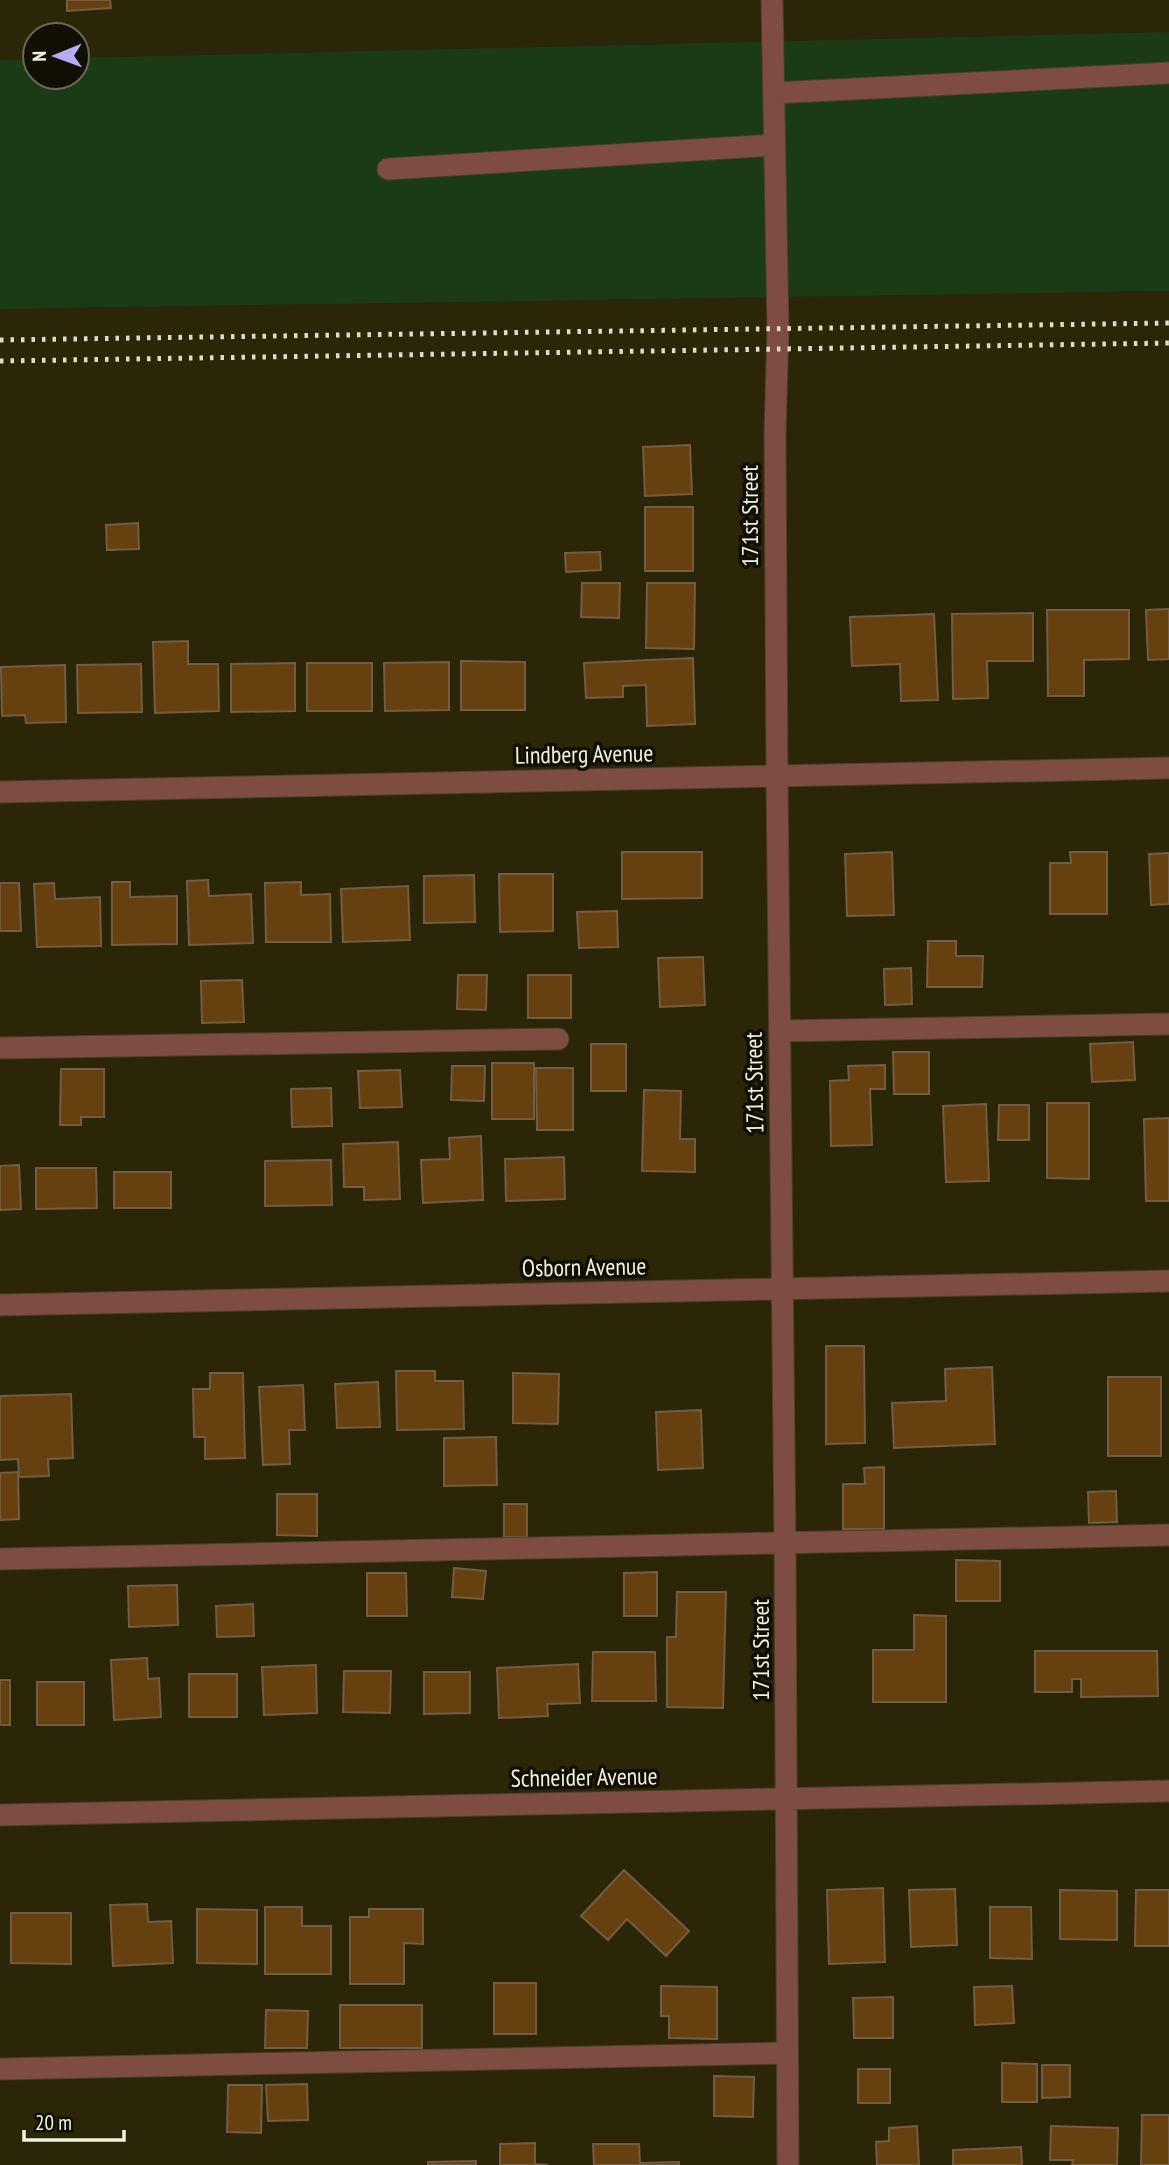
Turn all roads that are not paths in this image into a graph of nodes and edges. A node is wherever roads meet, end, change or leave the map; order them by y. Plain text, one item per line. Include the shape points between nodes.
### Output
1 (772, 0) edge
2 (1169, 73) edge
3 (774, 93) junction
4 (774, 145) junction
5 (388, 169) dead end
6 (1169, 768) edge
7 (777, 776) junction
8 (0, 792) edge
9 (1169, 1024) edge
10 (780, 1031) junction
11 (558, 1039) dead end
12 (0, 1048) edge
13 (1169, 1281) edge
14 (783, 1289) junction
15 (0, 1305) edge
16 (1169, 1535) edge
17 (785, 1542) junction
18 (0, 1559) edge
19 (1169, 1791) edge
20 (787, 1800) junction
21 (0, 1815) edge
22 (787, 2053) junction
23 (0, 2069) edge
24 (788, 2165) edge

1 - 3 street, 171st Street
2 - 3 street
3 - 4 street, 171st Street
4 - 5 street
4 - 7 street, 171st Street
6 - 7 street, Lindberg Avenue
7 - 8 street, Lindberg Avenue
7 - 10 street, 171st Street
9 - 10 street
10 - 14 street, 171st Street
11 - 12 street
13 - 14 street, Osborn Avenue
14 - 15 street, Osborn Avenue
14 - 17 street, 171st Street
16 - 17 street
17 - 18 street
17 - 20 street, 171st Street
19 - 20 street, Schneider Avenue
20 - 21 street, Schneider Avenue
20 - 22 street, 171st Street
22 - 23 street
22 - 24 street, 171st Street

